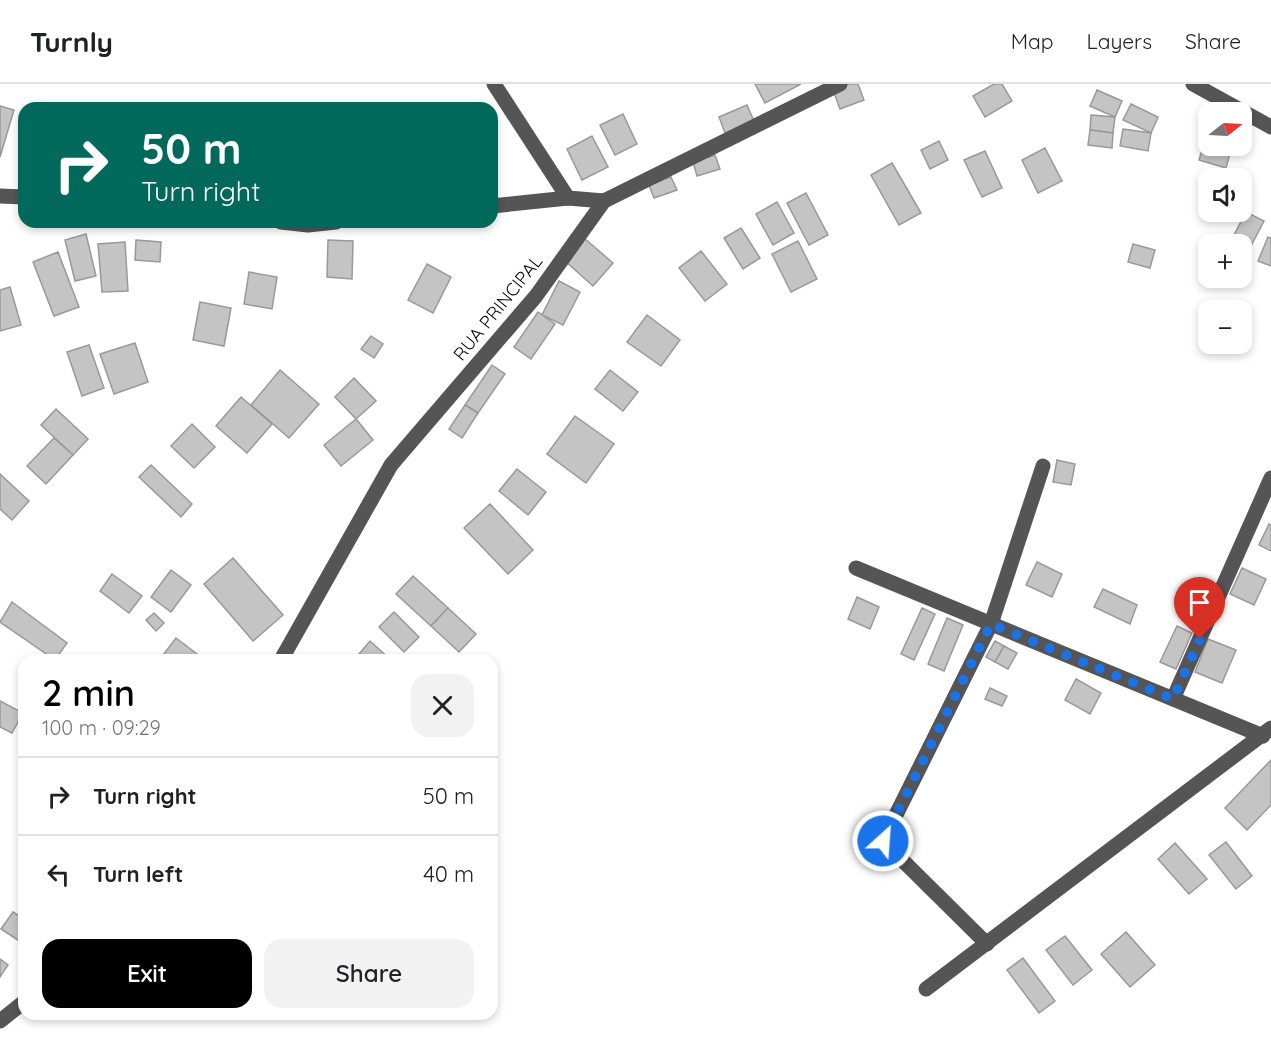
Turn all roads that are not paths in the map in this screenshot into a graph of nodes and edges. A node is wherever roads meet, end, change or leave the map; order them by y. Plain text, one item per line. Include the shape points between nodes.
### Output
1 (494, 84) edge
2 (840, 84) edge
3 (1193, 84) edge
4 (1271, 127) edge
5 (0, 196) edge
6 (18, 197) edge
7 (568, 198) junction
8 (603, 201) junction
9 (498, 205) edge
10 (1043, 466) dead end
11 (1271, 478) edge
12 (856, 568) dead end
13 (991, 624) junction
14 (284, 654) edge
15 (1173, 699) junction
16 (1267, 732) edge
17 (987, 944) junction
18 (926, 989) dead end
19 (18, 1007) edge
20 (0, 1021) edge

1 - 7 street
2 - 8 street, RUA PRINCIPAL
3 - 4 street
5 - 6 street
7 - 8 street
7 - 9 street
8 - 14 street, RUA PRINCIPAL via 536,297 391,465
10 - 13 street
11 - 15 street
12 - 13 street
13 - 15 street
13 - 17 street via 883,841
15 - 16 street
16 - 17 street
17 - 18 street
19 - 20 street

